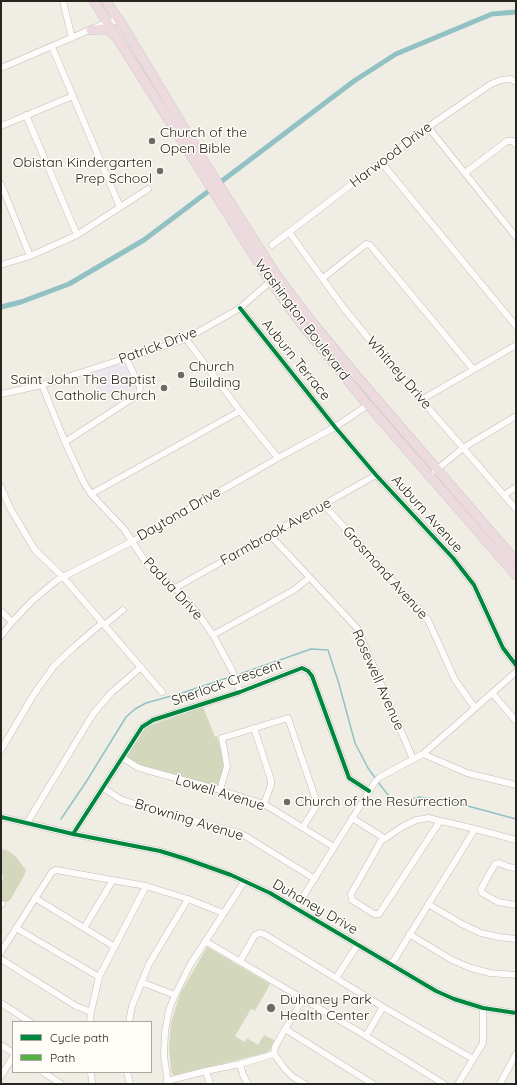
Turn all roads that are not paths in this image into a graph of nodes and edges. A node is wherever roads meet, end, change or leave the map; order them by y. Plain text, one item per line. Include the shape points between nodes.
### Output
1 (63, 1) edge
2 (94, 1) edge
3 (106, 1) edge
4 (119, 20) junction
5 (108, 22) junction
6 (91, 30) junction
7 (72, 38) junction
8 (123, 46) junction
9 (52, 47) junction
10 (1, 68) edge
11 (516, 82) edge
12 (73, 96) junction
13 (26, 115) junction
14 (1, 126) edge
15 (428, 127) junction
16 (516, 145) edge
17 (381, 162) junction
18 (205, 170) junction
19 (465, 173) junction
20 (1, 184) edge
21 (148, 189) dead end
22 (120, 207) junction
23 (289, 232) junction
24 (77, 235) junction
25 (516, 236) edge
26 (272, 245) dead end
27 (30, 256) junction
28 (1, 265) edge
29 (322, 278) junction
30 (274, 279) junction
31 (240, 308) junction
32 (516, 326) edge
33 (186, 339) junction
34 (516, 345) edge
35 (126, 358) junction
36 (473, 369) junction
37 (42, 385) junction
38 (1, 394) edge
39 (421, 400) junction
40 (368, 405) junction
41 (240, 411) junction
42 (516, 416) edge
43 (335, 427) junction
44 (65, 442) junction
45 (463, 448) junction
46 (278, 458) junction
47 (437, 469) junction
48 (376, 475) junction
49 (429, 476) junction
50 (1, 487) edge
51 (516, 487) edge
52 (91, 494) junction
53 (504, 495) junction
54 (324, 505) junction
55 (516, 509) edge
56 (270, 536) junction
57 (133, 541) junction
58 (516, 561) edge
59 (516, 575) edge
60 (62, 577) junction
61 (309, 578) junction
62 (175, 588) junction
63 (123, 610) dead end
64 (1, 611) edge
65 (12, 622) junction
66 (103, 624) junction
67 (213, 635) junction
68 (1, 636) edge
69 (516, 665) edge
70 (141, 667) junction
71 (516, 672) edge
72 (162, 692) dead end
73 (240, 692) junction
74 (493, 694) junction
75 (475, 708) junction
76 (516, 721) edge
77 (254, 728) junction
78 (1, 750) edge
79 (423, 754) junction
80 (123, 758) junction
81 (413, 759) junction
82 (516, 785) edge
83 (103, 788) junction
84 (220, 790) junction
85 (369, 791) junction
86 (264, 804) junction
87 (1, 817) edge
88 (352, 818) junction
89 (440, 821) junction
90 (27, 823) junction
91 (303, 827) junction
92 (475, 829) junction
93 (74, 834) junction
94 (384, 838) junction
95 (516, 840) edge
96 (334, 847) junction
97 (516, 868) edge
98 (314, 879) junction
99 (113, 880) junction
100 (244, 882) junction
101 (146, 886) junction
102 (35, 898) junction
103 (188, 899) junction
104 (428, 904) junction
105 (516, 905) edge
106 (296, 908) junction
107 (223, 914) junction
108 (16, 928) junction
109 (84, 928) junction
110 (409, 934) junction
111 (516, 939) edge
112 (205, 941) junction
113 (358, 944) junction
114 (115, 947) junction
115 (1, 952) edge
116 (1, 959) edge
117 (240, 961) junction
118 (391, 965) junction
119 (516, 975) edge
120 (99, 977) junction
121 (336, 978) junction
122 (141, 982) junction
123 (175, 995) junction
124 (303, 999) junction
125 (1, 1003) edge
126 (383, 1007) junction
127 (483, 1008) junction
128 (91, 1012) junction
129 (516, 1012) edge
130 (28, 1021) edge
131 (90, 1021) edge
132 (129, 1021) edge
133 (285, 1029) junction
134 (366, 1036) junction
135 (1, 1045) edge
136 (12, 1052) edge
137 (274, 1054) junction
138 (516, 1054) edge
139 (12, 1058) edge
140 (473, 1059) junction
141 (240, 1064) junction
142 (206, 1071) junction
143 (2, 1073) edge
144 (44, 1073) edge
145 (91, 1073) edge
146 (127, 1073) edge
147 (168, 1082) edge
148 (61, 1084) edge
149 (92, 1084) edge
150 (130, 1084) edge
151 (210, 1084) edge
152 (248, 1084) edge
153 (305, 1084) edge
154 (373, 1084) edge
155 (444, 1084) edge
156 (458, 1084) edge
157 (500, 1084) edge

1 - 7 street
2 - 5 highway, Washington Boulevard
2 - 6 highway via 99,16
3 - 4 highway, Washington Boulevard
4 - 5 street
4 - 18 highway, Washington Boulevard
5 - 6 street
5 - 8 highway, Washington Boulevard
6 - 7 street
6 - 8 highway via 107,29
7 - 9 street
8 - 18 highway, Washington Boulevard
9 - 10 street
9 - 12 street
11 - 15 street, Harwood Drive via 511,79 491,84
12 - 13 street
12 - 22 street
13 - 14 street
13 - 24 street
15 - 17 street, Harwood Drive
15 - 19 street
16 - 19 street via 513,141 507,141
17 - 23 street, Harwood Drive
17 - 32 street
18 - 30 highway, Washington Boulevard
19 - 25 street
20 - 27 street
21 - 22 street
22 - 24 street
23 - 26 street, Harwood Drive
23 - 29 street, Whitney Drive
24 - 27 street
27 - 28 street
29 - 36 street via 366,244 370,245
29 - 39 street, Whitney Drive via 368,338
30 - 31 street, Patrick Drive
30 - 40 highway, Washington Boulevard via 300,322
30 - 47 highway, Washington Boulevard
31 - 33 street, Patrick Drive
31 - 43 street, Auburn Terrace
33 - 35 street, Patrick Drive
33 - 41 street
34 - 36 street
35 - 37 street, Patrick Drive
35 - 44 street via 140,387 139,394
36 - 39 street
37 - 38 street, Patrick Drive
37 - 44 street, Padua Drive
39 - 45 street, Whitney Drive
40 - 43 street, Daytona Drive
40 - 49 highway, Washington Boulevard
41 - 46 street
41 - 52 street
42 - 45 street
43 - 46 street, Daytona Drive
43 - 48 street, Auburn Avenue
44 - 52 street, Padua Drive
45 - 47 street
45 - 53 street, Whitney Drive
46 - 57 street, Daytona Drive
47 - 49 street
47 - 58 highway, Washington Boulevard
48 - 54 street, Farmbrook Avenue
48 - 69 street, Auburn Avenue via 474,585 503,648
49 - 59 highway, Washington Boulevard
50 - 60 street via 10,508 36,550
51 - 53 street
52 - 57 street, Padua Drive via 116,518
53 - 55 street, Whitney Drive
54 - 56 street, Farmbrook Avenue
54 - 75 street, Grosmond Avenue via 428,620 455,680
56 - 61 street, Rosewell Avenue
56 - 62 street, Farmbrook Avenue
57 - 60 street, Daytona Drive
57 - 62 street, Padua Drive via 148,566
60 - 65 street, Daytona Drive via 32,601
60 - 66 street
61 - 67 street via 294,590
61 - 81 street, Rosewell Avenue via 357,628
62 - 67 street, Padua Drive
63 - 66 street
64 - 65 street
65 - 68 street, Daytona Drive
66 - 70 street
66 - 78 street via 54,666
67 - 73 street, Padua Drive via 232,670
70 - 72 street
70 - 90 street via 110,693 93,714
71 - 74 street
73 - 80 street, Sherlock Crescent via 153,720 142,727
73 - 85 street, Sherlock Crescent via 302,668 308,670 349,778
74 - 75 street
74 - 76 street
75 - 79 street
77 - 84 street via 222,738 227,766
77 - 86 street via 271,780
77 - 91 street via 289,719 316,800
79 - 81 street
79 - 82 street via 467,774
80 - 83 street, Sherlock Crescent
80 - 84 street, Lowell Avenue via 136,767
81 - 85 street via 380,777
83 - 93 street, Sherlock Crescent
83 - 98 street, Browning Avenue via 122,800 242,834
84 - 86 street, Lowell Avenue
85 - 88 street
86 - 91 street, Lowell Avenue
87 - 90 street, Duhaney Drive
88 - 94 street
88 - 96 street
89 - 92 street
89 - 94 street via 429,818 416,820
89 - 94 street via 380,913 375,915 353,902 350,896
90 - 93 street, Duhaney Drive
91 - 96 street, Lowell Avenue
92 - 95 street
92 - 104 street
93 - 100 street, Duhaney Drive via 160,851 199,863
96 - 98 street
97 - 105 street via 494,864 481,889 482,894 498,902
98 - 106 street
99 - 101 street
99 - 102 street via 56,870
99 - 109 street
100 - 106 street, Duhaney Drive
100 - 107 street
101 - 103 street
101 - 114 street
102 - 108 street
102 - 109 street
103 - 107 street
103 - 122 street
104 - 110 street
104 - 111 street via 481,933
106 - 113 street, Duhaney Drive
107 - 112 street
108 - 115 street
108 - 120 street
109 - 114 street
110 - 118 street
110 - 119 street via 452,960 471,968 490,973
112 - 117 street
112 - 123 street
113 - 118 street, Duhaney Drive
113 - 121 street
114 - 120 street
116 - 128 street via 76,1006
117 - 121 street via 255,935 262,933
117 - 124 street
118 - 127 street, Duhaney Drive via 436,991
120 - 128 street
121 - 126 street
122 - 123 street
122 - 132 street
123 - 147 street via 165,1032 164,1056
124 - 133 street
124 - 134 street
125 - 130 street
126 - 134 street
126 - 140 street
127 - 129 street, Duhaney Drive
127 - 140 street via 483,1043
128 - 131 street
133 - 137 street
133 - 154 street
134 - 155 street
135 - 136 street
137 - 141 street
137 - 153 street via 284,1070
138 - 157 street
139 - 143 street
140 - 156 street
141 - 142 street
141 - 152 street
142 - 147 street
142 - 151 street
144 - 148 street
145 - 149 street
146 - 150 street

